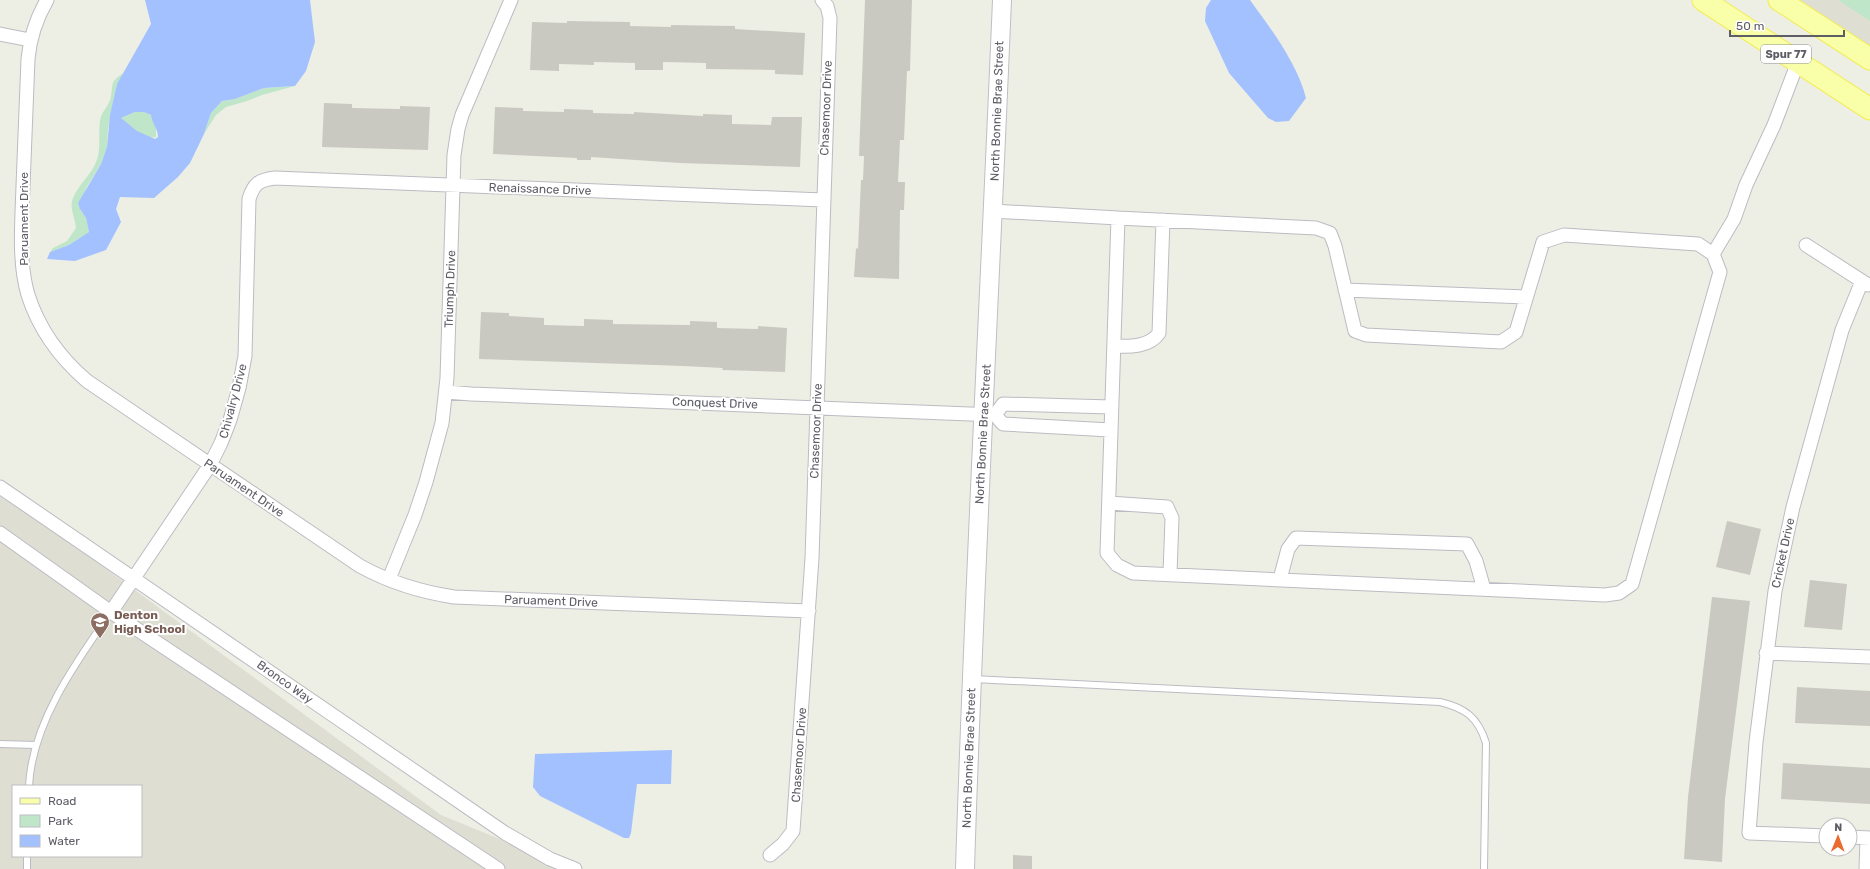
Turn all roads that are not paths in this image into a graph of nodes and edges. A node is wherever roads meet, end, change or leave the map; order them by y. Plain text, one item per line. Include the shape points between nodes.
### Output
1 (47, 0) edge
2 (511, 0) edge
3 (822, 0) edge
4 (1002, 0) edge
5 (1703, 0) edge
6 (1779, 0) edge
7 (0, 34) edge
8 (30, 40) junction
9 (1870, 59) edge
10 (1798, 62) junction
11 (1870, 109) edge
12 (258, 183) joint
13 (454, 185) junction
14 (823, 200) junction
15 (993, 211) junction
16 (1118, 218) junction
17 (1163, 220) junction
18 (1806, 245) dead end
19 (1713, 254) junction
20 (1866, 283) edge
21 (1345, 290) junction
22 (1526, 297) junction
23 (1114, 346) junction
24 (446, 392) junction
25 (817, 407) junction
26 (1111, 407) junction
27 (990, 415) junction
28 (1110, 430) junction
29 (210, 465) junction
30 (0, 487) edge
31 (1108, 503) junction
32 (0, 533) edge
33 (1170, 574) junction
34 (134, 578) junction
35 (388, 579) junction
36 (1280, 579) junction
37 (1484, 589) junction
38 (809, 611) junction
39 (111, 612) junction
40 (1766, 653) junction
41 (1870, 657) edge
42 (971, 679) junction
43 (0, 744) edge
44 (36, 745) junction
45 (30, 785) edge
46 (1818, 836) edge
47 (1858, 837) edge
48 (1869, 838) edge
49 (770, 854) dead end
50 (27, 857) edge
51 (27, 869) edge
52 (498, 869) edge
53 (575, 869) edge
54 (965, 869) edge
55 (1484, 869) edge
56 (1866, 869) edge

1 - 8 street, Paruament Drive
2 - 13 street, Triumph Drive via 462,115 456,142
3 - 14 street, Chasemoor Drive via 827,6 830,18
4 - 15 main road, North Bonnie Brae Street
5 - 10 main road, Spur 77
6 - 9 main road
7 - 8 street
8 - 29 street, Paruament Drive via 26,84 22,247 28,294 35,313 46,334 74,370
10 - 11 main road, Spur 77
10 - 19 street via 1734,219
12 - 13 street, Renaissance Drive via 275,178
12 - 29 street, Chivalry Drive via 252,189 250,199 245,356 230,420
13 - 14 street, Renaissance Drive
13 - 24 street, Triumph Drive
14 - 25 street, Chasemoor Drive
15 - 16 street
15 - 27 main road, North Bonnie Brae Street
16 - 17 street
16 - 23 street
17 - 21 street via 1316,228 1330,233
17 - 23 street via 1159,333 1156,339 1135,346
18 - 20 street
19 - 22 street via 1698,244 1564,235 1542,242
19 - 37 street via 1720,272 1632,584 1619,593 1605,595
20 - 40 street, Cricket Drive via 1849,311 1842,330 1793,507 1775,591
21 - 22 street
21 - 22 street via 1355,331 1366,335 1501,342 1516,332
23 - 26 street
24 - 25 street, Conquest Drive
24 - 35 street, Triumph Drive via 442,422 426,482 415,516
25 - 27 street, Conquest Drive
25 - 38 street, Chasemoor Drive
26 - 27 street via 1003,404
26 - 28 street
27 - 28 street via 1003,424
27 - 42 main road, North Bonnie Brae Street
28 - 31 street
29 - 34 street, Chivalry Drive
29 - 35 street, Paruament Drive via 360,566
30 - 34 street, Bronco Way
31 - 33 street via 1107,553 1117,565 1133,573
31 - 33 street via 1166,507 1172,518
32 - 39 street
33 - 36 street
34 - 39 street, Chivalry Drive
34 - 53 street, Bronco Way via 505,833
35 - 38 street, Paruament Drive via 420,590 454,597
36 - 37 street
36 - 37 street via 1288,549 1296,538 1467,544 1476,561
38 - 49 street, Chasemoor Drive via 793,831 783,844
39 - 44 lane via 61,689
39 - 52 street
40 - 41 street
40 - 46 street, Cricket Drive via 1749,833
42 - 54 main road, North Bonnie Brae Street
42 - 55 lane via 1440,702 1456,706 1469,712 1483,732 1486,743
43 - 44 lane
44 - 45 lane via 30,770
47 - 48 street
48 - 56 street
50 - 51 lane

